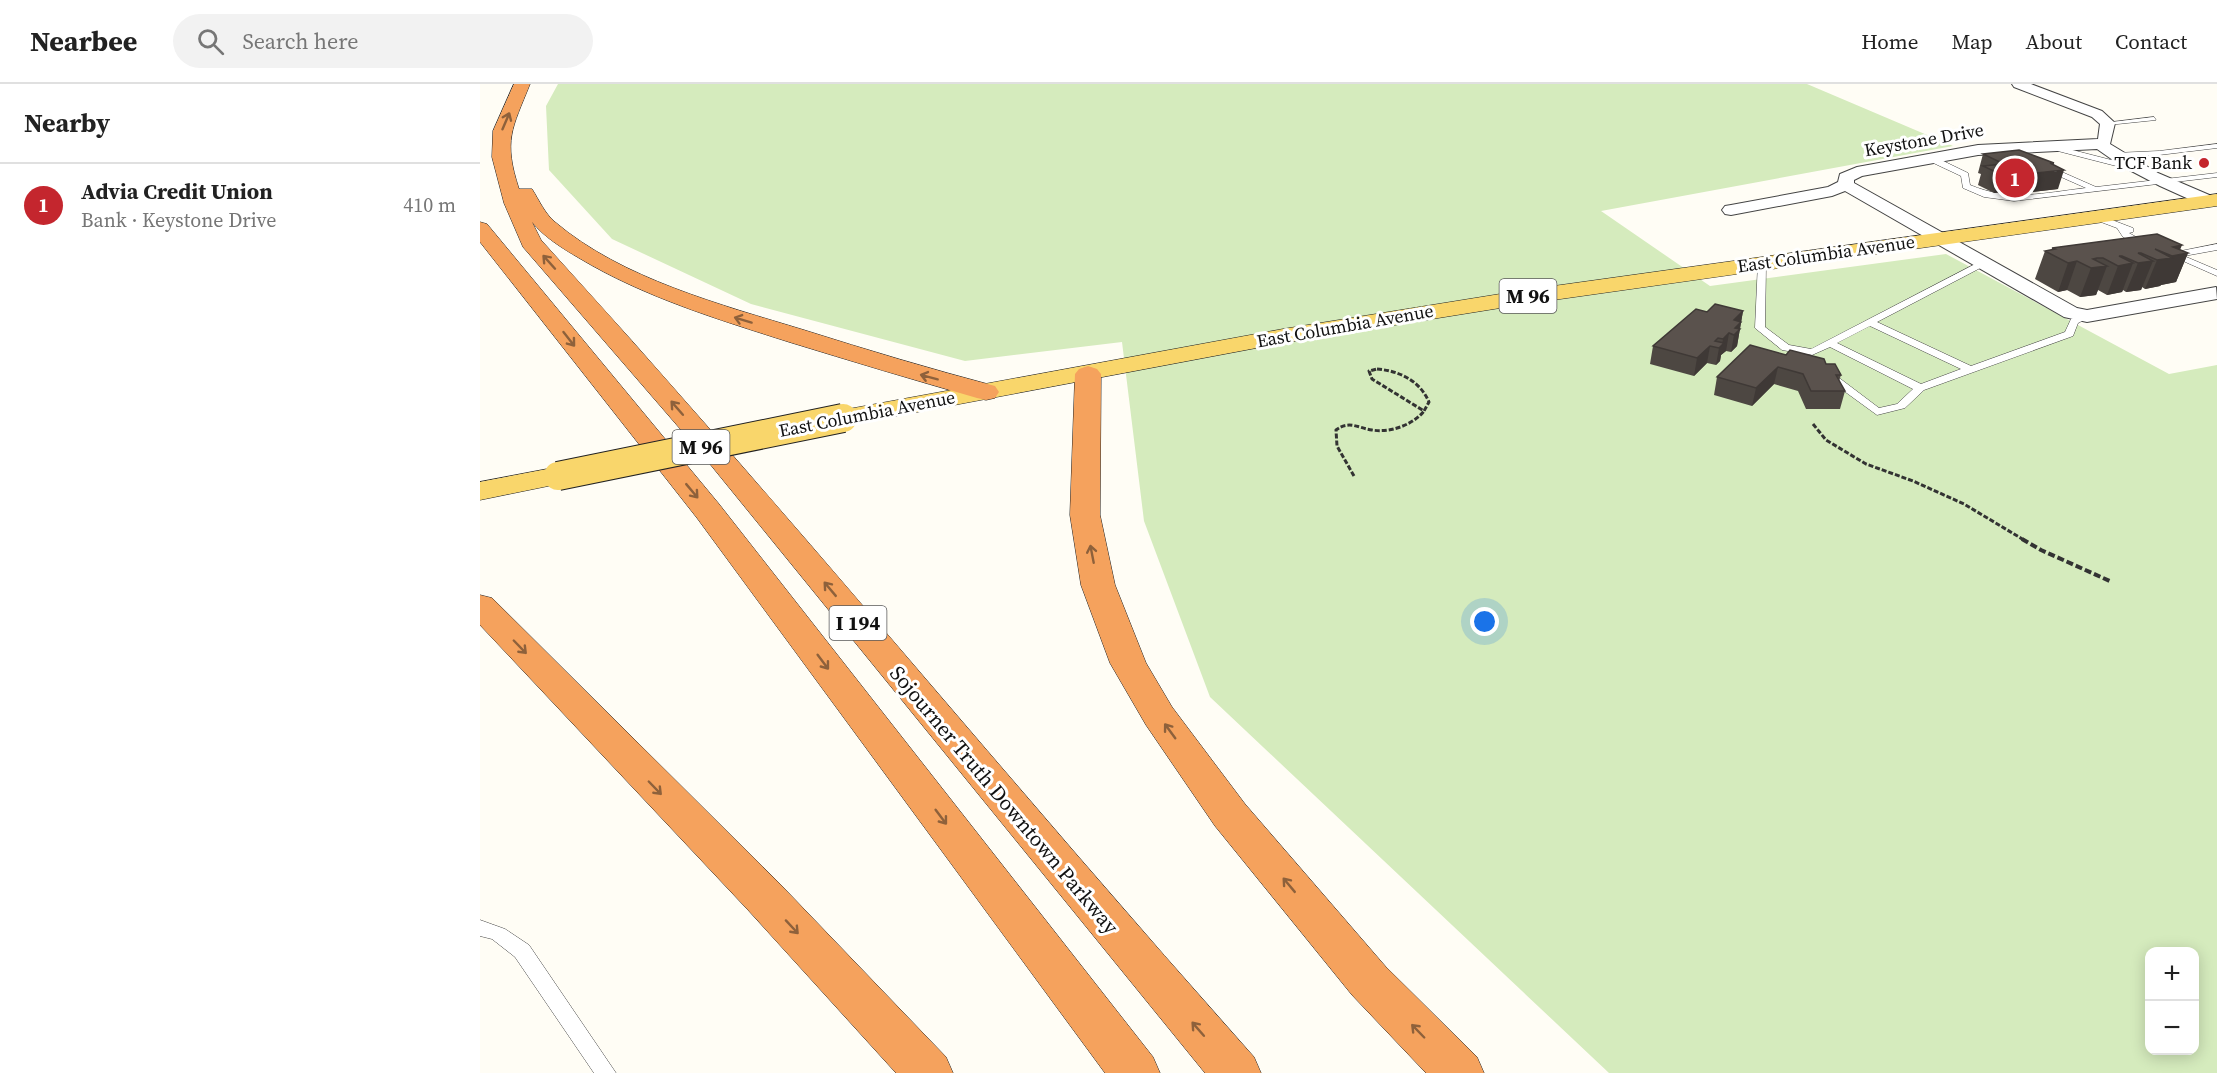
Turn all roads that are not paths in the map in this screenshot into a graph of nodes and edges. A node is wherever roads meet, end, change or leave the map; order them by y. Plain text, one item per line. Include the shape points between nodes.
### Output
1 (522, 84) edge
2 (2019, 84) edge
3 (2154, 120) dead end
4 (2108, 123) junction
5 (2100, 144) junction
6 (2215, 145) edge
7 (2053, 147) junction
8 (2003, 148) junction
9 (2159, 153) junction
10 (2115, 156) junction
11 (2023, 157) edge
12 (1930, 158) junction
13 (504, 161) junction
14 (2033, 162) edge
15 (2168, 164) dead end
16 (2135, 168) junction
17 (2186, 170) dead end
18 (2217, 175) edge
19 (2204, 177) junction
20 (2160, 181) junction
21 (1846, 185) junction
22 (2094, 189) junction
23 (2213, 201) edge
24 (1731, 210) dead end
25 (2096, 217) junction
26 (480, 228) edge
27 (1940, 238) junction
28 (2217, 247) edge
29 (2165, 248) junction
30 (1983, 263) junction
31 (1761, 264) junction
32 (2217, 273) edge
33 (2216, 293) edge
34 (2087, 316) junction
35 (1869, 322) junction
36 (1830, 343) junction
37 (1803, 359) junction
38 (1971, 370) junction
39 (1088, 374) junction
40 (1920, 388) junction
41 (986, 392) junction
42 (480, 491) edge
43 (480, 605) edge
44 (480, 928) edge
45 (606, 1073) edge
46 (928, 1073) edge
47 (1135, 1073) edge
48 (1236, 1073) edge
49 (1460, 1073) edge

13 -> 1 highway, Sojourner Truth Downtown Parkway / I 194 via 502,130
2 - 4 street via 2097,114
3 - 4 lane
4 - 5 street via 2105,141
5 - 7 street, Keystone Drive
5 - 10 street
6 - 9 lane
7 - 8 street, Keystone Drive
7 - 16 lane
8 - 11 lane
8 - 12 street, Keystone Drive
9 - 10 lane
9 - 15 lane
10 - 16 street
12 - 21 street, Keystone Drive via 1857,172 1846,178
12 - 22 lane via 1965,175 1966,186 1987,195 2014,200
41 -> 13 highway via 709,309 636,278 594,257 546,225
48 -> 13 highway, Sojourner Truth Downtown Parkway / I 194 via 1118,937 766,512 531,242 509,193
14 - 22 lane
16 - 20 street
17 - 19 lane
18 - 19 lane
19 - 20 lane
20 - 22 lane
20 - 23 street
21 - 24 street, Keystone Drive
21 - 27 street
23 - 25 main road, East Columbia Avenue / M 96
25 - 27 main road, East Columbia Avenue / M 96
25 - 29 lane via 2150,247
26 -> 47 highway, I 194 via 708,511
27 - 30 street
27 - 31 main road, East Columbia Avenue / M 96
28 - 29 lane
29 - 32 lane
30 - 34 street via 2071,313
30 - 35 lane
31 - 37 lane via 1760,328
31 - 39 main road, East Columbia Avenue / M 96 via 1283,336
33 - 34 street
34 - 38 lane via 2074,321 2069,334
35 - 36 lane
35 - 38 lane
36 - 37 lane
36 - 40 lane
37 - 40 lane via 1832,376 1877,412 1902,406
38 - 40 lane
39 - 41 main road, East Columbia Avenue / M 96
49 -> 39 highway via 1369,981 1230,815 1159,716 1128,663 1098,585 1085,515
41 - 42 main road, East Columbia Avenue / M 96, bridge
43 -> 46 highway via 764,897
44 - 45 lane via 498,934 522,951

